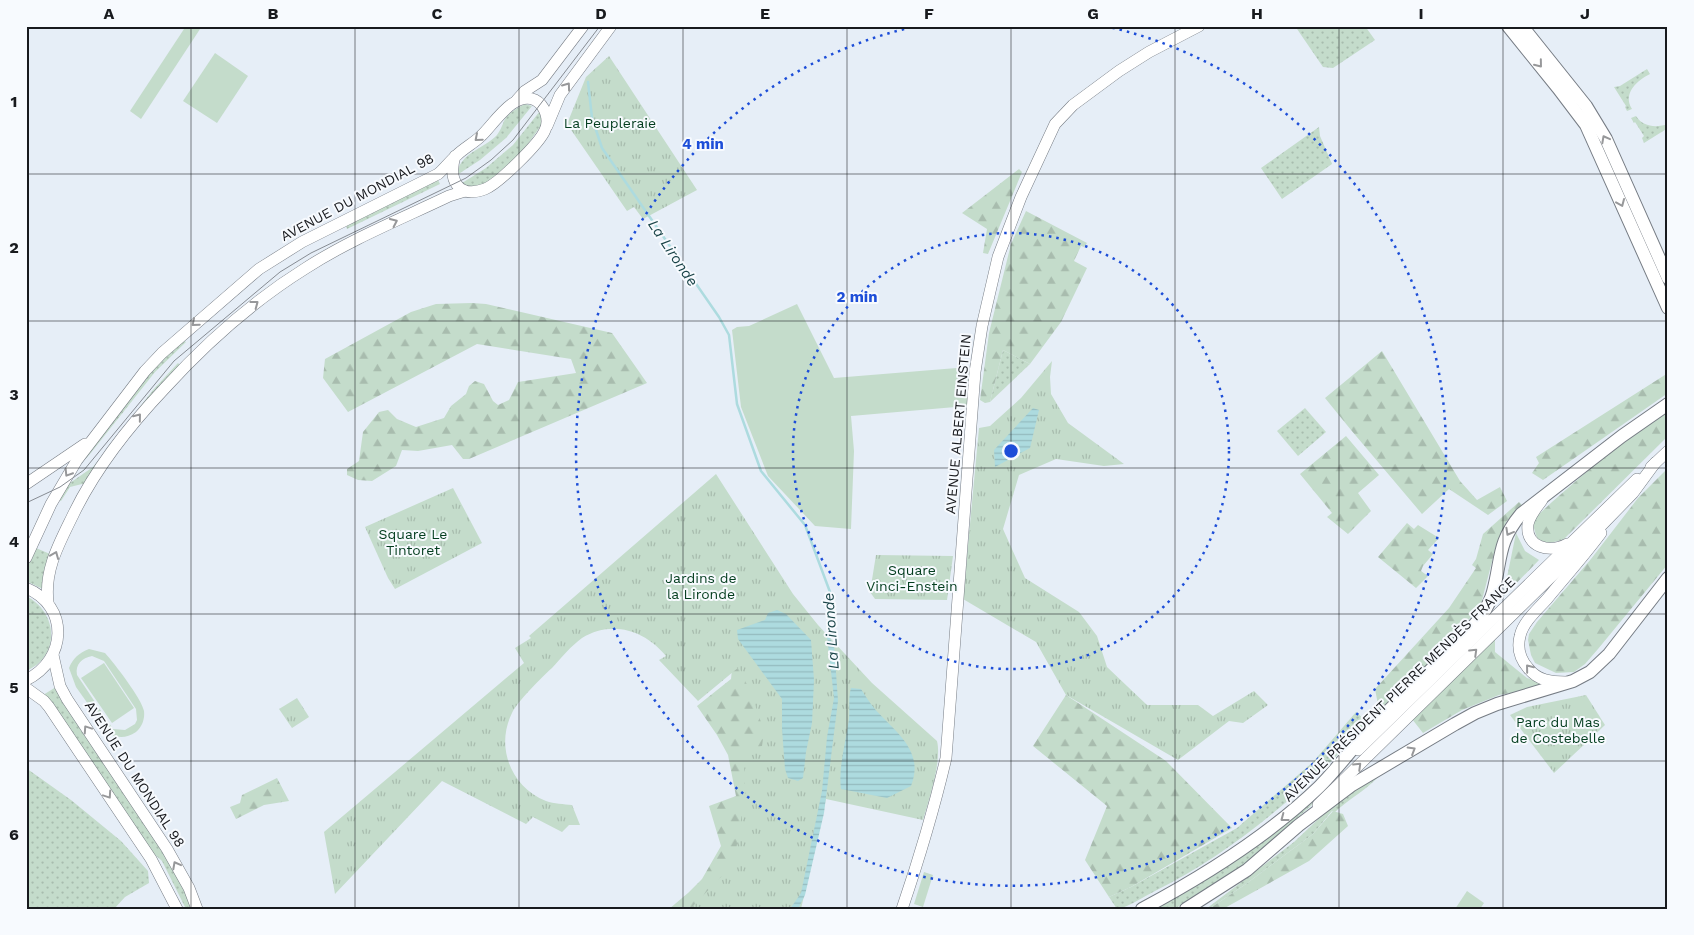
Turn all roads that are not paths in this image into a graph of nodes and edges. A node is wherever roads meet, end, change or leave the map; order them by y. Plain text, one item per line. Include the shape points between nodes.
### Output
1 (583, 26) edge
2 (611, 26) edge
3 (1199, 26) edge
4 (1508, 26) edge
5 (1522, 26) edge
6 (516, 102) junction
7 (546, 130) junction
8 (455, 156) junction
9 (465, 191) junction
10 (1668, 278) edge
11 (1668, 308) edge
12 (1668, 404) edge
13 (92, 438) junction
14 (1668, 451) edge
15 (1655, 464) junction
16 (26, 484) edge
17 (1543, 498) junction
18 (1612, 514) junction
19 (1573, 541) junction
20 (26, 558) edge
21 (1668, 578) edge
22 (26, 588) edge
23 (48, 602) junction
24 (53, 655) junction
25 (26, 680) edge
26 (1573, 682) junction
27 (26, 688) edge
28 (1320, 786) junction
29 (1299, 825) junction
30 (1233, 880) junction
31 (177, 909) edge
32 (197, 909) edge
33 (902, 909) edge
34 (1142, 909) edge
35 (1186, 909) edge
36 (1198, 909) edge

1 - 6 main road via 542,80 525,91
7 -> 2 main road via 560,95
3 - 33 main road, AVENUE ALBERT EINSTEIN via 1141,56 1063,114 1047,140 998,258 975,372 946,758
4 -> 11 main road via 1586,125
10 -> 5 main road via 1606,139 1586,106
6 - 7 main road via 533,99 541,104 546,116
6 -> 8 main road, AVENUE DU MONDIAL 98
7 - 9 main road via 504,177 485,189
8 - 9 main road via 452,176 459,188
8 -> 13 main road, AVENUE DU MONDIAL 98 via 438,174 302,242 259,270 162,353
23 -> 9 main road via 48,576 54,555 84,491 106,457 145,409 195,355 243,312 306,268 352,242
12 - 17 main road
13 - 16 main road
13 -> 20 main road, AVENUE DU MONDIAL 98 via 60,487
14 - 15 main road, AVENUE PRÉSIDENT PIERRE MENDÈS FRANCE
15 - 18 main road, AVENUE PRÉSIDENT PIERRE MENDÈS FRANCE
15 - 19 main road, AVENUE PRÉSIDENT PIERRE MENDÈS FRANCE
17 - 19 main road via 1528,524 1533,541 1548,550
17 -> 28 main road via 1522,514 1506,535 1493,594 1482,617 1362,738
26 -> 18 main road via 1554,682 1534,675 1521,656 1520,634 1608,525
29 -> 18 main road, AVENUE PRÉSIDENT PIERRE MENDÈS FRANCE
19 - 28 main road, AVENUE PRÉSIDENT PIERRE MENDÈS FRANCE
21 - 26 main road via 1610,654
22 - 23 main road
23 - 24 main road via 57,620 58,639
24 - 25 main road via 44,667
32 -> 24 main road, AVENUE DU MONDIAL 98 via 167,848 67,699 60,686
29 -> 26 main road via 1352,785 1476,712
27 -> 31 main road via 49,707 151,859
28 -> 34 main road, AVENUE PRÉSIDENT PIERRE MENDÈS FRANCE via 1291,812 1222,862
29 - 30 main road, AVENUE PRÉSIDENT PIERRE MENDÈS FRANCE
30 - 35 main road, AVENUE PRÉSIDENT PIERRE MENDÈS FRANCE
30 - 36 main road

